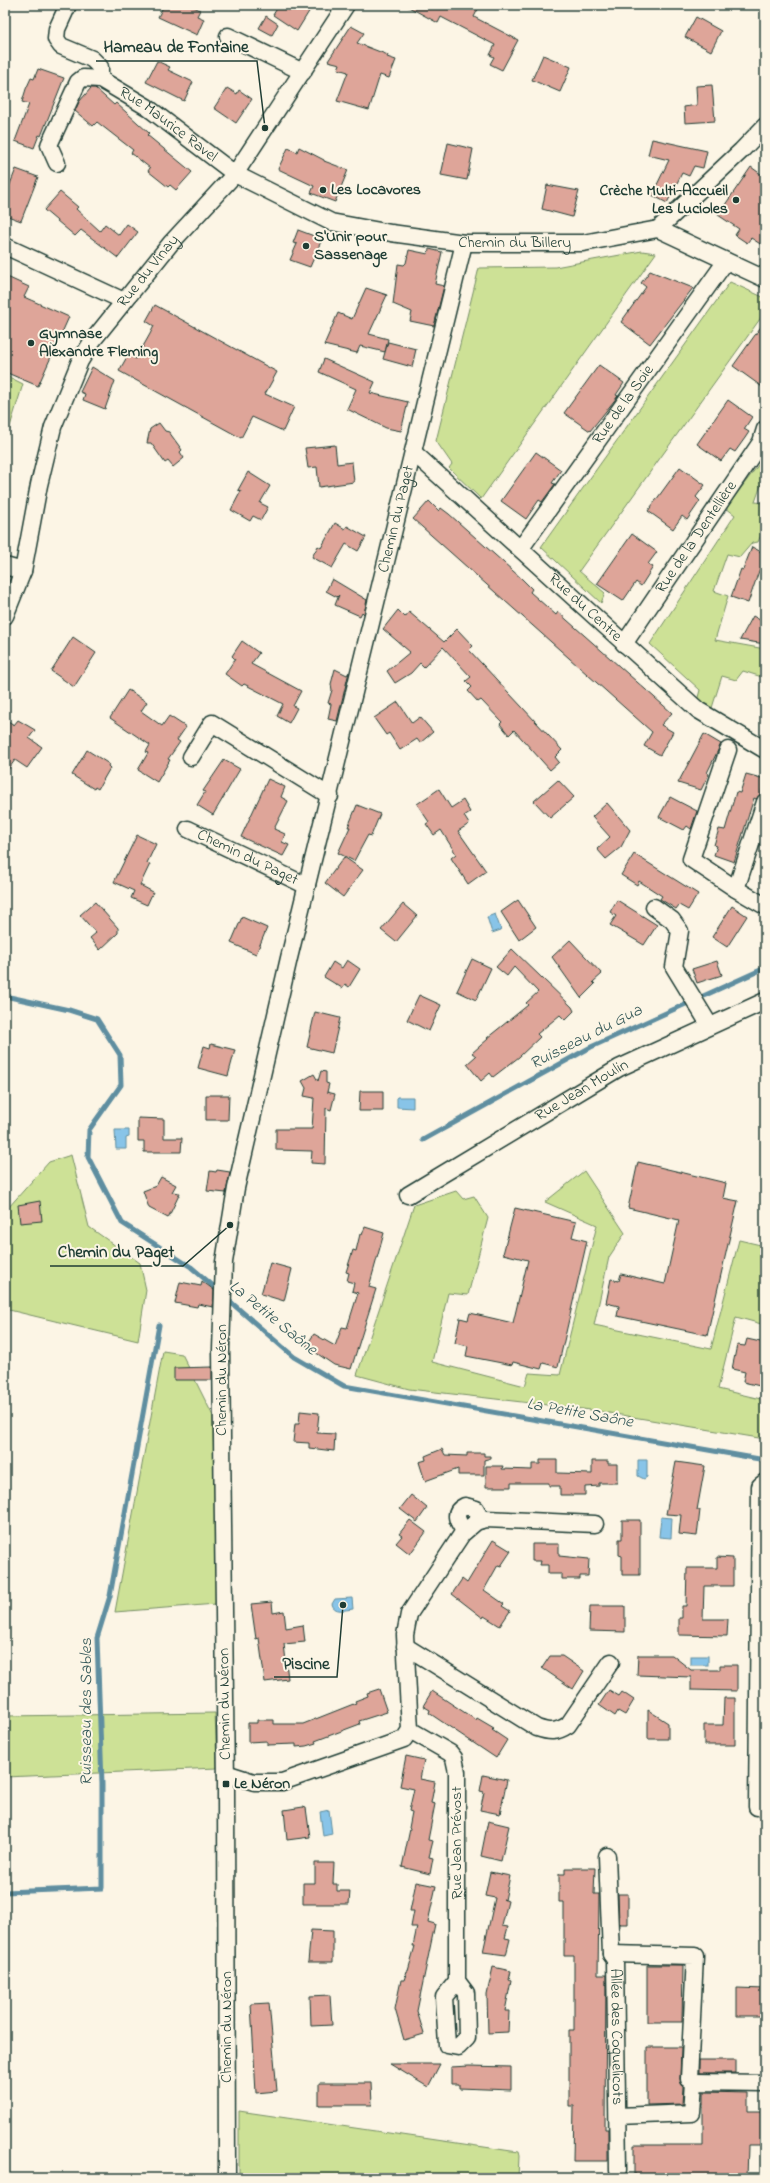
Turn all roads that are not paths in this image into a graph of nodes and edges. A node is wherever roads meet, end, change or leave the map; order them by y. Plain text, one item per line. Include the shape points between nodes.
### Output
1 (68, 5) edge
2 (346, 5) edge
3 (228, 36) dead end
4 (303, 72) junction
5 (100, 79) junction
6 (765, 126) edge
7 (57, 163) dead end
8 (235, 174) junction
9 (658, 229) junction
10 (464, 242) junction
11 (5, 246) edge
12 (726, 261) junction
13 (765, 279) edge
14 (124, 301) junction
15 (765, 429) edge
16 (413, 452) junction
17 (521, 548) junction
18 (5, 566) edge
19 (23, 571) junction
20 (5, 616) edge
21 (624, 644) junction
22 (728, 750) dead end
23 (765, 750) edge
24 (191, 757) dead end
25 (330, 796) junction
26 (765, 802) edge
27 (188, 830) dead end
28 (307, 886) junction
29 (736, 889) junction
30 (765, 906) edge
31 (654, 907) dead end
32 (765, 1001) edge
33 (710, 1026) junction
34 (408, 1195) dead end
35 (223, 1294) joint
36 (765, 1482) edge
37 (595, 1524) dead end
38 (406, 1646) junction
39 (610, 1662) dead end
40 (410, 1730) junction
41 (226, 1774) junction
42 (757, 1807) dead end
43 (608, 1856) dead end
44 (611, 1954) junction
45 (457, 1981) dead end
46 (694, 2082) junction
47 (765, 2083) edge
48 (618, 2116) junction
49 (618, 2170) dead end
50 (227, 2178) edge

1 - 5 street via 57,29 56,39 61,46 92,59 100,67
2 - 4 street, Rue du Vinay
3 - 4 street
4 - 8 street, Rue du Vinay
5 - 7 street via 83,78 78,82 50,145
5 - 8 street, Rue Maurice Ravel via 146,107
6 - 9 street
8 - 10 street, Chemin du Billery via 331,222
8 - 14 street, Rue du Vinay via 171,243
9 - 10 street, Chemin du Billery via 583,242
9 - 12 street
10 - 16 street, Chemin du Paget
11 - 14 street
12 - 13 street
12 - 17 street, Rue de la Soie
14 - 19 street, Rue du Vinay via 80,361 53,427 38,486
15 - 21 street, Rue de la Dentellière via 761,442
16 - 17 street, Rue du Centre
16 - 25 street, Chemin du Paget
17 - 21 street, Rue du Centre
18 - 19 street
19 - 20 street, Rue du Vinay
21 - 23 street, Rue du Centre via 698,710
22 - 29 street via 691,859
24 - 25 street via 212,723
25 - 28 street, Chemin du Paget
26 - 29 street
27 - 28 street, Chemin du Paget
28 - 35 street, Chemin du Paget via 236,1188 224,1262
29 - 30 street
31 - 33 street via 672,920 680,931 674,967
32 - 33 street, Rue Jean Moulin
33 - 34 street, Rue Jean Moulin via 619,1068
35 - 41 street, Chemin du Néron via 221,1350
36 - 42 street via 760,1486
37 - 38 street via 481,1520 476,1522 465,1531 409,1614 405,1635
38 - 39 street via 537,1728 549,1732 560,1731 568,1725
38 - 40 street
40 - 41 street via 404,1739 282,1782 254,1782
40 - 45 street, Rue Jean Prévost via 450,1753 454,1758 457,1772
41 - 50 street, Chemin du Néron
43 - 44 street, Allée des Coquelicots
44 - 46 street via 695,1956 689,2079
44 - 48 street, Allée des Coquelicots via 615,1960
46 - 47 street
46 - 48 street via 692,2113
48 - 49 street, Allée des Coquelicots

